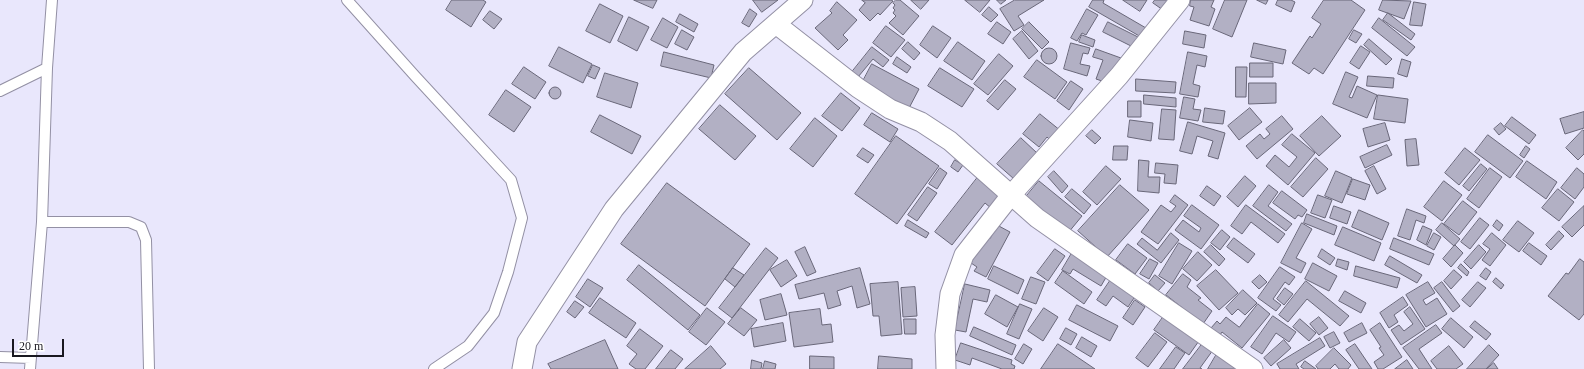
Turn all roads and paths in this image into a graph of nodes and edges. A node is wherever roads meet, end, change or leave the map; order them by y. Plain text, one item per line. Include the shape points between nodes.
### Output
1 (52, 0) edge
2 (347, 0) edge
3 (803, 0) edge
4 (1180, 0) edge
5 (776, 24) junction
6 (48, 68) junction
7 (0, 91) edge
8 (1011, 195) junction
9 (42, 222) junction
10 (0, 357) edge
11 (31, 358) junction
12 (30, 369) edge
13 (149, 369) edge
14 (434, 369) edge
15 (522, 369) edge
16 (946, 369) edge
17 (1253, 369) edge

1 - 6 lane
2 - 14 lane via 511,180 522,218 494,313 468,346
3 - 5 street
4 - 8 street via 1119,76
5 - 8 street via 858,88 890,109 921,122 950,141
5 - 15 street via 743,52 614,209 527,342
6 - 7 lane
6 - 9 lane
8 - 16 street via 964,255 950,294 945,335
8 - 17 street via 1037,218
9 - 11 lane
9 - 13 lane via 129,222 141,227 146,240
10 - 11 lane
11 - 12 lane

